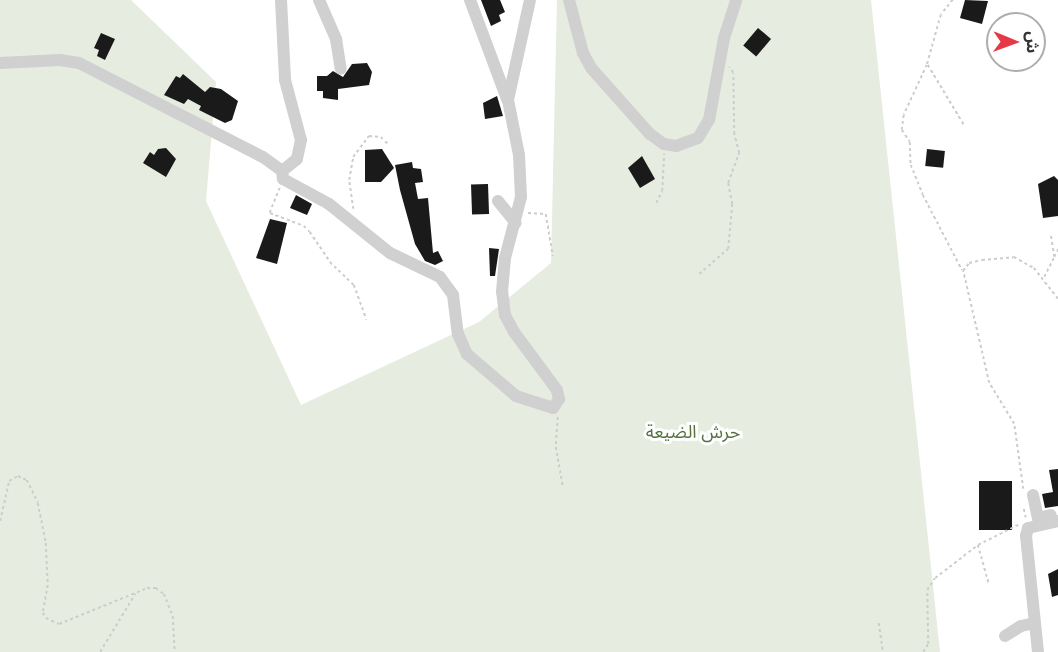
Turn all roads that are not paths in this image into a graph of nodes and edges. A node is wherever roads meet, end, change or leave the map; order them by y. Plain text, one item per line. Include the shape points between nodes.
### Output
1 (281, 0) edge
2 (319, 0) edge
3 (470, 0) edge
4 (530, 0) edge
5 (569, 0) edge
6 (736, 0) edge
7 (0, 63) edge
8 (341, 69) dead end
9 (508, 100) junction
10 (282, 175) junction
11 (498, 201) dead end
12 (517, 219) junction
13 (1028, 495) road end
14 (1058, 513) edge
15 (1058, 521) edge
16 (1039, 574) dead end
17 (1035, 619) junction
18 (1005, 636) dead end
19 (1038, 652) edge

1 - 10 street via 286,89 301,140 297,159
2 - 8 street via 336,39
3 - 9 street
4 - 9 street
5 - 6 street via 577,36 592,69 633,118 664,144 689,144 705,130
7 - 10 street via 79,63 238,142
9 - 12 street via 519,155
10 - 12 street via 329,204 390,253 440,277 453,295 458,334 467,354 516,396 548,408 557,405 557,390 505,315 505,258
11 - 12 street
13 - 14 street via 1038,518
15 - 17 street via 1028,528
16 - 17 street via 1036,579 1042,609
17 - 18 street
17 - 19 street

